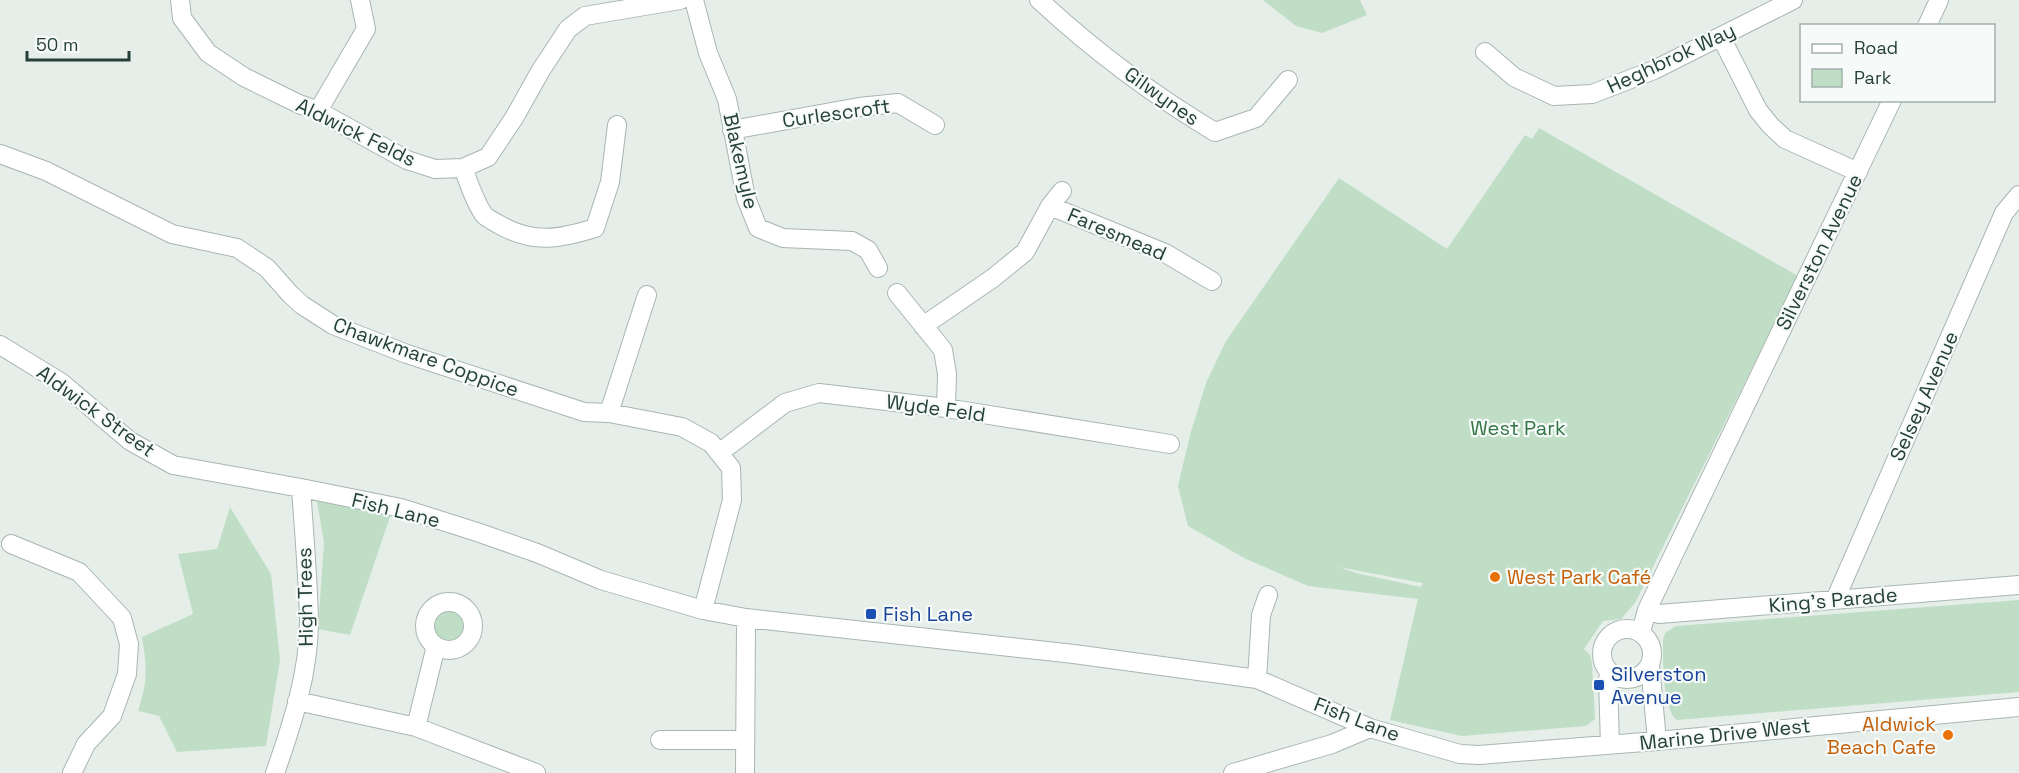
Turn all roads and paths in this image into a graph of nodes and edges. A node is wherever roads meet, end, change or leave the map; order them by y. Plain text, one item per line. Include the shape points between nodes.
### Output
1 (180, 0) edge
2 (360, 0) edge
3 (680, 0) edge
4 (694, 0) edge
5 (1039, 0) edge
6 (1793, 0) edge
7 (1939, 0) edge
8 (628, 4) edge
9 (1929, 24) edge
10 (1721, 37) junction
11 (1485, 52) dead end
12 (1288, 80) dead end
13 (1891, 102) edge
14 (318, 111) junction
15 (617, 125) dead end
16 (935, 125) dead end
17 (732, 130) junction
18 (0, 154) edge
19 (463, 168) junction
20 (1858, 172) junction
21 (1062, 191) dead end
22 (2019, 195) edge
23 (1050, 206) junction
24 (878, 268) dead end
25 (1212, 281) dead end
26 (897, 292) dead end
27 (647, 295) dead end
28 (923, 326) junction
29 (0, 345) edge
30 (946, 408) junction
31 (609, 414) junction
32 (1170, 444) dead end
33 (720, 453) junction
34 (301, 488) junction
35 (11, 544) dead end
36 (2019, 585) edge
37 (1268, 595) dead end
38 (1835, 600) junction
39 (703, 610) junction
40 (1647, 610) junction
41 (746, 627) dead end
42 (1641, 632) junction
43 (436, 646) dead end
44 (1650, 665) junction
45 (1610, 672) junction
46 (1257, 679) junction
47 (297, 701) junction
48 (2019, 707) edge
49 (416, 727) junction
50 (1370, 728) junction
51 (660, 740) dead end
52 (745, 740) junction
53 (1658, 741) junction
54 (1610, 745) junction
55 (72, 773) edge
56 (275, 773) edge
57 (536, 773) edge
58 (745, 773) edge
59 (1233, 773) edge

1 - 14 street, Aldwick Felds via 182,18 208,53 244,77
2 - 14 street via 366,29
3 - 8 street, Aldwick Felds
4 - 17 street, Blakemyle via 708,53 727,99
5 - 12 street, Gilwynes via 1148,88 1215,132 1256,118
6 - 10 street, Heghbrok Way
7 - 9 street
8 - 19 street, Aldwick Felds via 585,16 568,29 488,157
10 - 11 street, Heghbrok Way via 1654,70 1592,94 1563,96 1554,96 1514,77
10 - 20 street via 1758,110 1770,125 1785,139
13 - 20 street, Silverston Avenue
14 - 19 street, Aldwick Felds via 407,160 435,169
15 - 19 street via 610,182 595,228 566,237 513,232 485,216
16 - 17 street, Curlescroft via 898,103
17 - 24 street, Blakemyle via 746,198 758,228 783,238 852,241 868,250
18 - 31 street, Chawkmare Coppice via 46,171 172,234 237,248 267,268 302,305 333,325 407,354 584,412
20 - 40 street, Silverston Avenue
21 - 23 street
22 - 38 street, Selsey Avenue via 2004,213
23 - 25 street, Faresmead via 1165,253
23 - 28 street, Faresmead via 1025,252
26 - 28 street
27 - 31 street
28 - 30 street via 943,350
29 - 34 street, Aldwick Street via 62,383 130,441 173,465
30 - 32 street, Wyde Feld
30 - 33 street, Wyde Feld via 819,393 785,403
31 - 33 street, Chawkmare Coppice via 682,427 711,443
33 - 39 street, Chawkmare Coppice via 731,468 732,500
34 - 39 street, Fish Lane via 401,508 537,553 601,580
34 - 47 street, High Trees via 309,622 304,675
35 - 55 street via 78,572 122,618 129,644 127,674 111,716 86,744
36 - 38 street, King's Parade
37 - 46 street via 1261,615
38 - 40 street, King's Parade via 1659,614
39 - 46 street, Fish Lane
40 - 42 street, Silverston Avenue
41 - 52 street
42 - 44 street via 1653,651
42 - 45 street via 1625,628 1610,635 1602,650
43 - 49 street
44 - 45 street via 1632,678
44 - 53 street
45 - 54 street
46 - 50 street, Fish Lane
47 - 49 street
47 - 56 street, High Trees
48 - 53 street, Marine Drive West
49 - 57 street
50 - 54 street, Fish Lane via 1460,754
50 - 59 street via 1332,744
51 - 52 street
52 - 58 street
53 - 54 street, Marine Drive West

